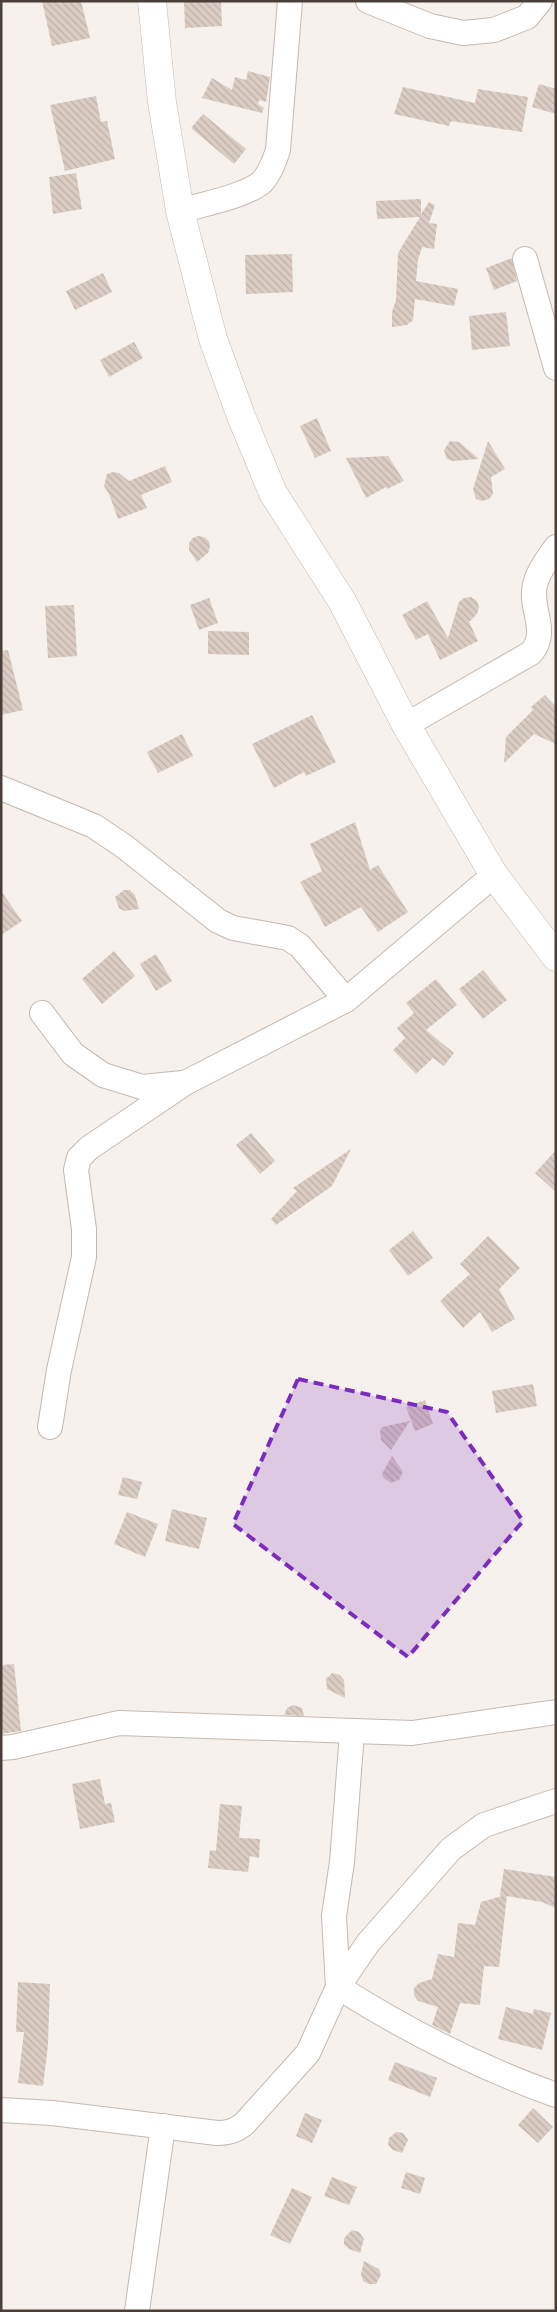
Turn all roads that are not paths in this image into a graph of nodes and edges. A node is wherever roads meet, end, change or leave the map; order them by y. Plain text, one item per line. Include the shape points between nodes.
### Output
1 (152, 1) edge
2 (290, 1) edge
3 (368, 1) edge
4 (540, 1) edge
5 (548, 1) edge
6 (556, 10) edge
7 (180, 211) junction
8 (525, 259) dead end
9 (556, 368) edge
10 (556, 547) edge
11 (406, 725) junction
12 (1, 788) edge
13 (494, 875) junction
14 (556, 957) edge
15 (346, 1000) junction
16 (42, 1013) dead end
17 (185, 1083) junction
18 (50, 1427) dead end
19 (556, 1712) edge
20 (352, 1733) junction
21 (1, 1748) edge
22 (556, 1801) edge
23 (338, 1987) junction
24 (556, 2095) edge
25 (1, 2110) edge
26 (163, 2126) junction
27 (136, 2311) edge

1 - 7 street via 162,102
2 - 7 street via 278,150 272,167 261,182 245,192
3 - 4 street via 430,26 463,33 494,30 526,17
5 - 6 street
7 - 11 street via 213,339 273,493 342,601
8 - 9 street
10 - 11 street via 534,586 540,625 537,646 531,653
11 - 13 street
12 - 15 street via 94,826 218,921 233,928 288,938 300,946
13 - 14 street
13 - 15 street
15 - 17 street
16 - 17 street via 73,1054 103,1075 142,1087
17 - 18 street via 88,1148 79,1158 76,1170 85,1251
19 - 20 street via 412,1733
20 - 21 street via 120,1722
20 - 23 street via 342,1862 334,1916
22 - 23 street via 484,1825 451,1849 368,1944
23 - 24 street via 374,2010 497,2072
23 - 26 street via 308,2054 244,2124 227,2133
25 - 26 street
26 - 27 street

